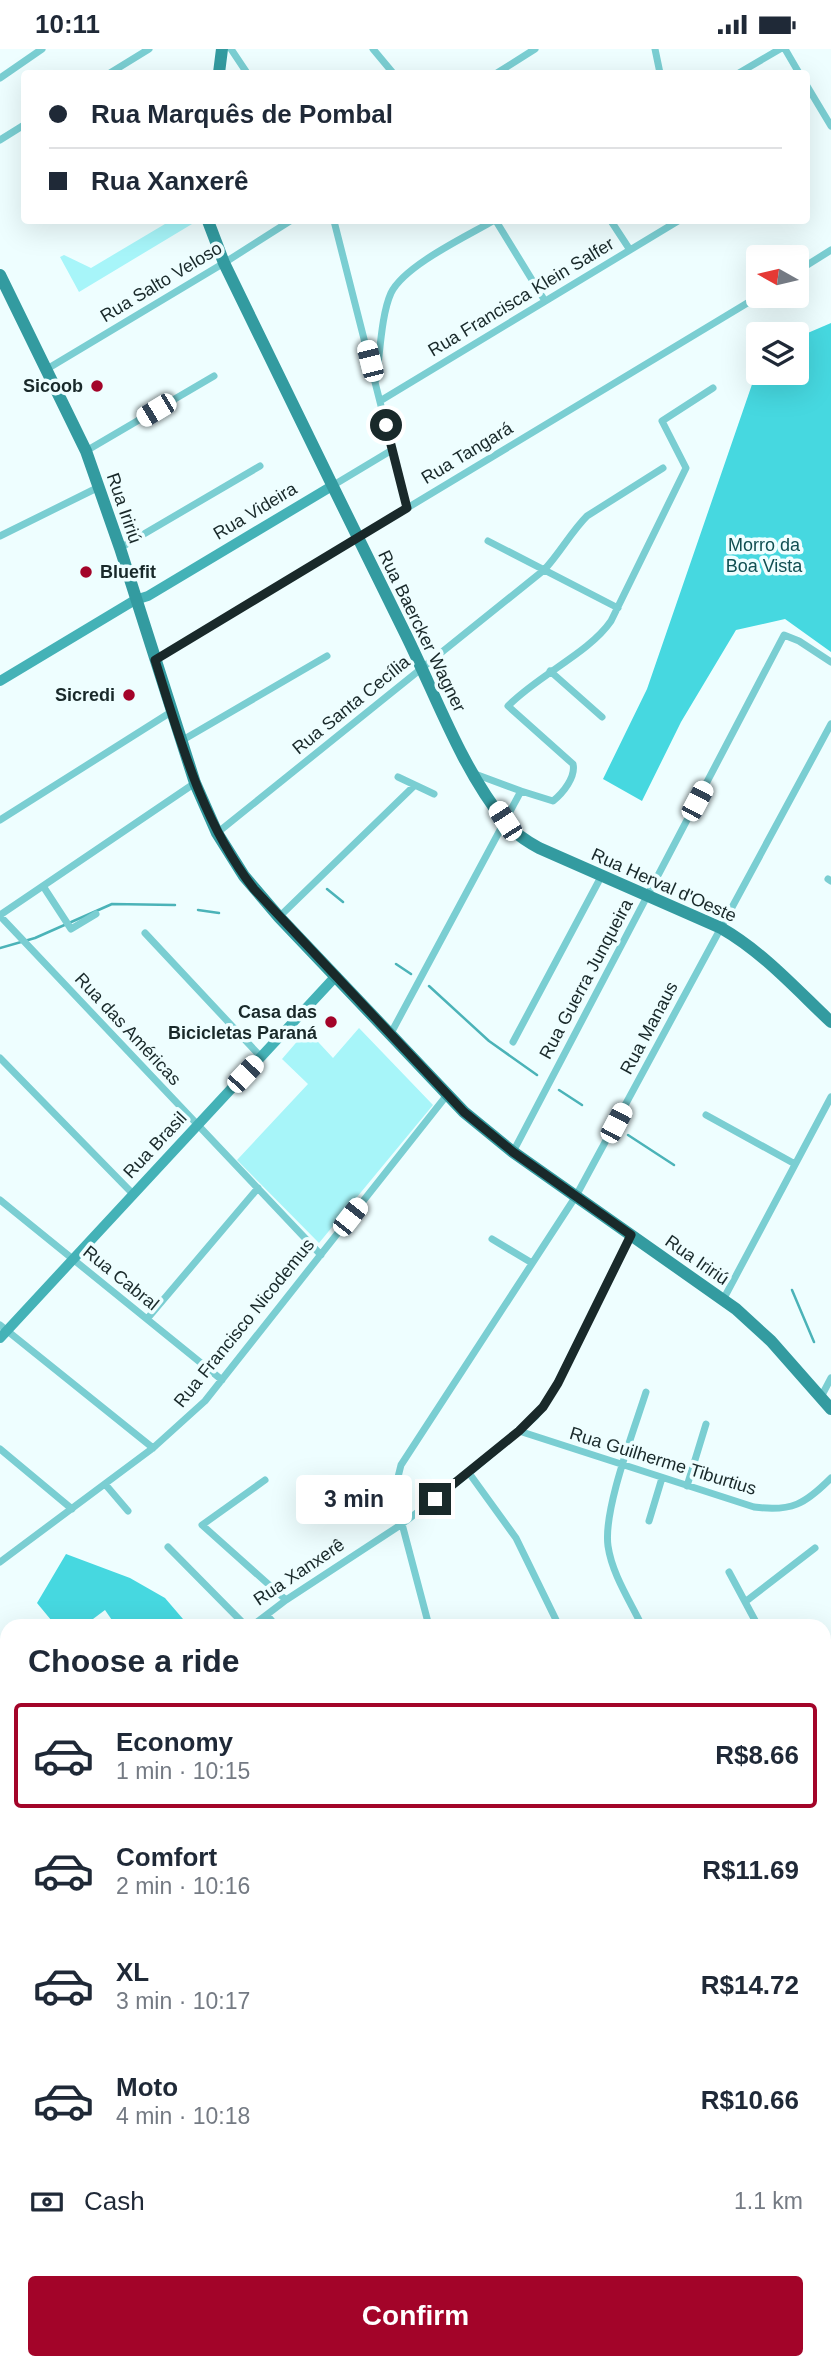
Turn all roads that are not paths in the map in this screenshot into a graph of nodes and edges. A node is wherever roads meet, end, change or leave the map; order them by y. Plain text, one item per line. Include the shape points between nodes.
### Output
1 (42, 49) edge
2 (149, 49) edge
3 (222, 49) edge
4 (231, 49) edge
5 (373, 49) edge
6 (536, 49) edge
7 (655, 49) edge
8 (782, 49) edge
9 (115, 70) edge
10 (219, 70) edge
11 (245, 70) edge
12 (390, 70) edge
13 (502, 70) edge
14 (659, 70) edge
15 (744, 70) edge
16 (797, 70) edge
17 (0, 78) edge
18 (810, 91) edge
19 (831, 126) edge
20 (21, 127) edge
21 (0, 140) edge
22 (209, 224) edge
23 (285, 224) edge
24 (335, 224) edge
25 (489, 224) edge
26 (496, 224) edge
27 (613, 224) edge
28 (673, 224) edge
29 (630, 250) junction
30 (831, 250) edge
31 (224, 263) junction
32 (809, 264) edge
33 (0, 275) edge
34 (545, 301) junction
35 (746, 304) edge
36 (47, 369) junction
37 (214, 376) dead end
38 (376, 384) junction
39 (713, 388) dead end
40 (380, 401) junction
41 (392, 450) junction
42 (86, 451) junction
43 (260, 466) dead end
44 (663, 468) dead end
45 (331, 486) junction
46 (99, 487) junction
47 (407, 508) junction
48 (0, 536) edge
49 (358, 537) junction
50 (488, 541) dead end
51 (120, 548) junction
52 (544, 570) junction
53 (135, 600) junction
54 (618, 608) junction
55 (327, 656) dead end
56 (155, 660) junction
57 (831, 662) edge
58 (422, 668) junction
59 (550, 671) junction
60 (0, 681) edge
61 (171, 712) junction
62 (602, 717) dead end
63 (831, 724) edge
64 (181, 741) junction
65 (474, 774) junction
66 (398, 777) dead end
67 (195, 783) junction
68 (414, 786) junction
69 (521, 791) junction
70 (433, 794) dead end
71 (0, 820) edge
72 (505, 821) junction
73 (218, 833) junction
74 (602, 876) junction
75 (43, 886) junction
76 (647, 895) junction
77 (96, 914) dead end
78 (0, 916) edge
79 (279, 916) junction
80 (721, 928) junction
81 (145, 933) dead end
82 (337, 976) junction
83 (831, 1022) edge
84 (390, 1035) junction
85 (513, 1042) dead end
86 (261, 1057) junction
87 (0, 1058) edge
88 (446, 1095) junction
89 (831, 1097) edge
90 (706, 1115) dead end
91 (198, 1125) junction
92 (513, 1152) junction
93 (795, 1164) junction
94 (258, 1188) junction
95 (133, 1194) junction
96 (576, 1196) junction
97 (0, 1200) edge
98 (631, 1235) junction
99 (492, 1239) dead end
100 (321, 1255) junction
101 (73, 1259) junction
102 (531, 1263) junction
103 (723, 1300) junction
104 (147, 1319) junction
105 (2, 1331) edge
106 (831, 1378) edge
107 (222, 1380) junction
108 (646, 1392) dead end
109 (821, 1397) junction
110 (831, 1409) edge
111 (706, 1424) dead end
112 (519, 1431) junction
113 (153, 1448) junction
114 (0, 1449) edge
115 (623, 1466) junction
116 (469, 1473) junction
117 (662, 1478) junction
118 (831, 1478) edge
119 (265, 1480) dead end
120 (105, 1484) junction
121 (687, 1486) junction
122 (72, 1509) junction
123 (128, 1511) dead end
124 (649, 1521) dead end
125 (402, 1524) junction
126 (168, 1547) dead end
127 (816, 1548) dead end
128 (0, 1562) edge
129 (729, 1572) dead end
130 (286, 1600) junction
131 (745, 1602) junction
132 (267, 1615) junction
133 (239, 1619) edge
134 (262, 1619) edge
135 (270, 1619) edge
136 (427, 1619) edge
137 (556, 1619) edge
138 (638, 1619) edge
139 (754, 1619) edge

1 - 17 street
2 - 9 street
3 - 10 main road
4 - 11 street
5 - 12 street
6 - 13 street
7 - 14 street
8 - 15 street
8 - 16 street
18 - 19 street
20 - 21 street
22 - 31 main road, Rua Baercker Wagner
23 - 31 street, Rua Salto Veloso
24 - 38 street
25 - 38 street via 417,266 392,291
26 - 34 street
27 - 29 street
28 - 29 street, Rua Francisca Klein Salfer
29 - 34 street, Rua Francisca Klein Salfer
30 - 32 street
31 - 36 street, Rua Salto Veloso
31 - 45 main road, Rua Baercker Wagner
33 - 36 main road, Rua Iririú
34 - 40 street, Rua Francisca Klein Salfer
35 - 47 street, Rua Tangará
36 - 42 main road, Rua Iririú
37 - 42 street
38 - 40 street
39 - 54 street via 662,421 685,468
40 - 41 street
41 - 45 street, Rua Videira
41 - 47 street
42 - 46 main road, Rua Iririú
43 - 51 street
44 - 52 street, Rua Santa Cecília via 587,516
45 - 49 main road, Rua Baercker Wagner
45 - 53 street, Rua Videira
46 - 48 street
46 - 51 main road, Rua Iririú
47 - 49 street, Rua Tangará
49 - 56 street, Rua Tangará
49 - 58 main road, Rua Baercker Wagner
50 - 52 street
51 - 53 main road, Rua Iririú
52 - 54 street
52 - 58 street, Rua Santa Cecília
53 - 56 main road, Rua Iririú
53 - 60 street, Rua Videira
54 - 59 street via 598,635
55 - 64 street
56 - 61 main road, Rua Iririú
57 - 76 street, Rua Guerra Junqueira via 784,635
58 - 65 main road, Rua Baercker Wagner
58 - 73 street, Rua Santa Cecília
59 - 62 street
59 - 69 street via 508,706 575,769 553,801
61 - 64 main road, Rua Iririú
61 - 71 street
63 - 80 street, Rua Manaus
64 - 67 main road, Rua Iririú
65 - 69 street
65 - 72 main road, Rua Baercker Wagner
66 - 68 street
67 - 73 main road, Rua Iririú
67 - 75 street
68 - 70 street
68 - 79 street
69 - 72 street
72 - 74 main road, Rua Herval d'Oeste via 529,843
72 - 84 street
73 - 79 main road, Rua Iririú via 244,876
74 - 76 main road, Rua Herval d'Oeste
74 - 85 street
75 - 77 street via 71,929
75 - 78 street
76 - 80 main road, Rua Herval d'Oeste
76 - 92 street, Rua Guerra Junqueira
78 - 91 street, Rua das Américas
79 - 82 main road, Rua Iririú
80 - 83 main road, Rua Herval d'Oeste via 759,954
80 - 96 street, Rua Manaus
81 - 86 street
82 - 84 main road, Rua Iririú
82 - 86 street, Rua Brasil
84 - 88 main road, Rua Iririú
86 - 91 street, Rua Brasil
87 - 95 street
88 - 92 main road, Rua Iririú
88 - 100 street, Rua Francisco Nicodemus
89 - 93 street
90 - 93 street
91 - 94 street, Rua das Américas
91 - 95 street, Rua Brasil
92 - 96 main road, Rua Iririú
93 - 103 street
94 - 100 street, Rua das Américas
94 - 104 street
95 - 101 street, Rua Brasil
96 - 98 main road, Rua Iririú
96 - 102 street, Rua Manaus
97 - 101 street, Rua Cabral
98 - 103 main road, Rua Iririú
98 - 112 street, Rua Xanxerê via 553,1392
99 - 102 street
100 - 107 street, Rua Francisco Nicodemus
101 - 104 street, Rua Cabral
101 - 105 street, Rua Brasil
102 - 125 street, Rua Manaus via 406,1455 396,1485
103 - 109 main road, Rua Iririú via 771,1341
104 - 107 street, Rua Cabral
105 - 113 street
106 - 109 street
107 - 113 street, Rua Francisco Nicodemus
108 - 115 street
109 - 110 main road, Rua Iririú
111 - 121 street
112 - 115 street, Rua Guilherme Tiburtius
112 - 116 street, Rua Xanxerê
113 - 120 street, Rua Francisco Nicodemus
114 - 122 street
115 - 117 street, Rua Guilherme Tiburtius
115 - 138 street via 608,1520 608,1547
116 - 125 street, Rua Xanxerê
116 - 137 street via 509,1526
117 - 121 street, Rua Guilherme Tiburtius
117 - 124 street
118 - 121 street, Rua Guilherme Tiburtius via 807,1501 780,1509 742,1504
119 - 130 street via 202,1525
120 - 122 street, Rua Francisco Nicodemus
120 - 123 street
122 - 128 street, Rua Francisco Nicodemus
125 - 130 street, Rua Xanxerê
125 - 136 street, Rua Manaus
126 - 133 street
127 - 131 street
129 - 131 street
130 - 132 street, Rua Xanxerê
131 - 139 street
132 - 134 street, Rua Xanxerê
132 - 135 street

